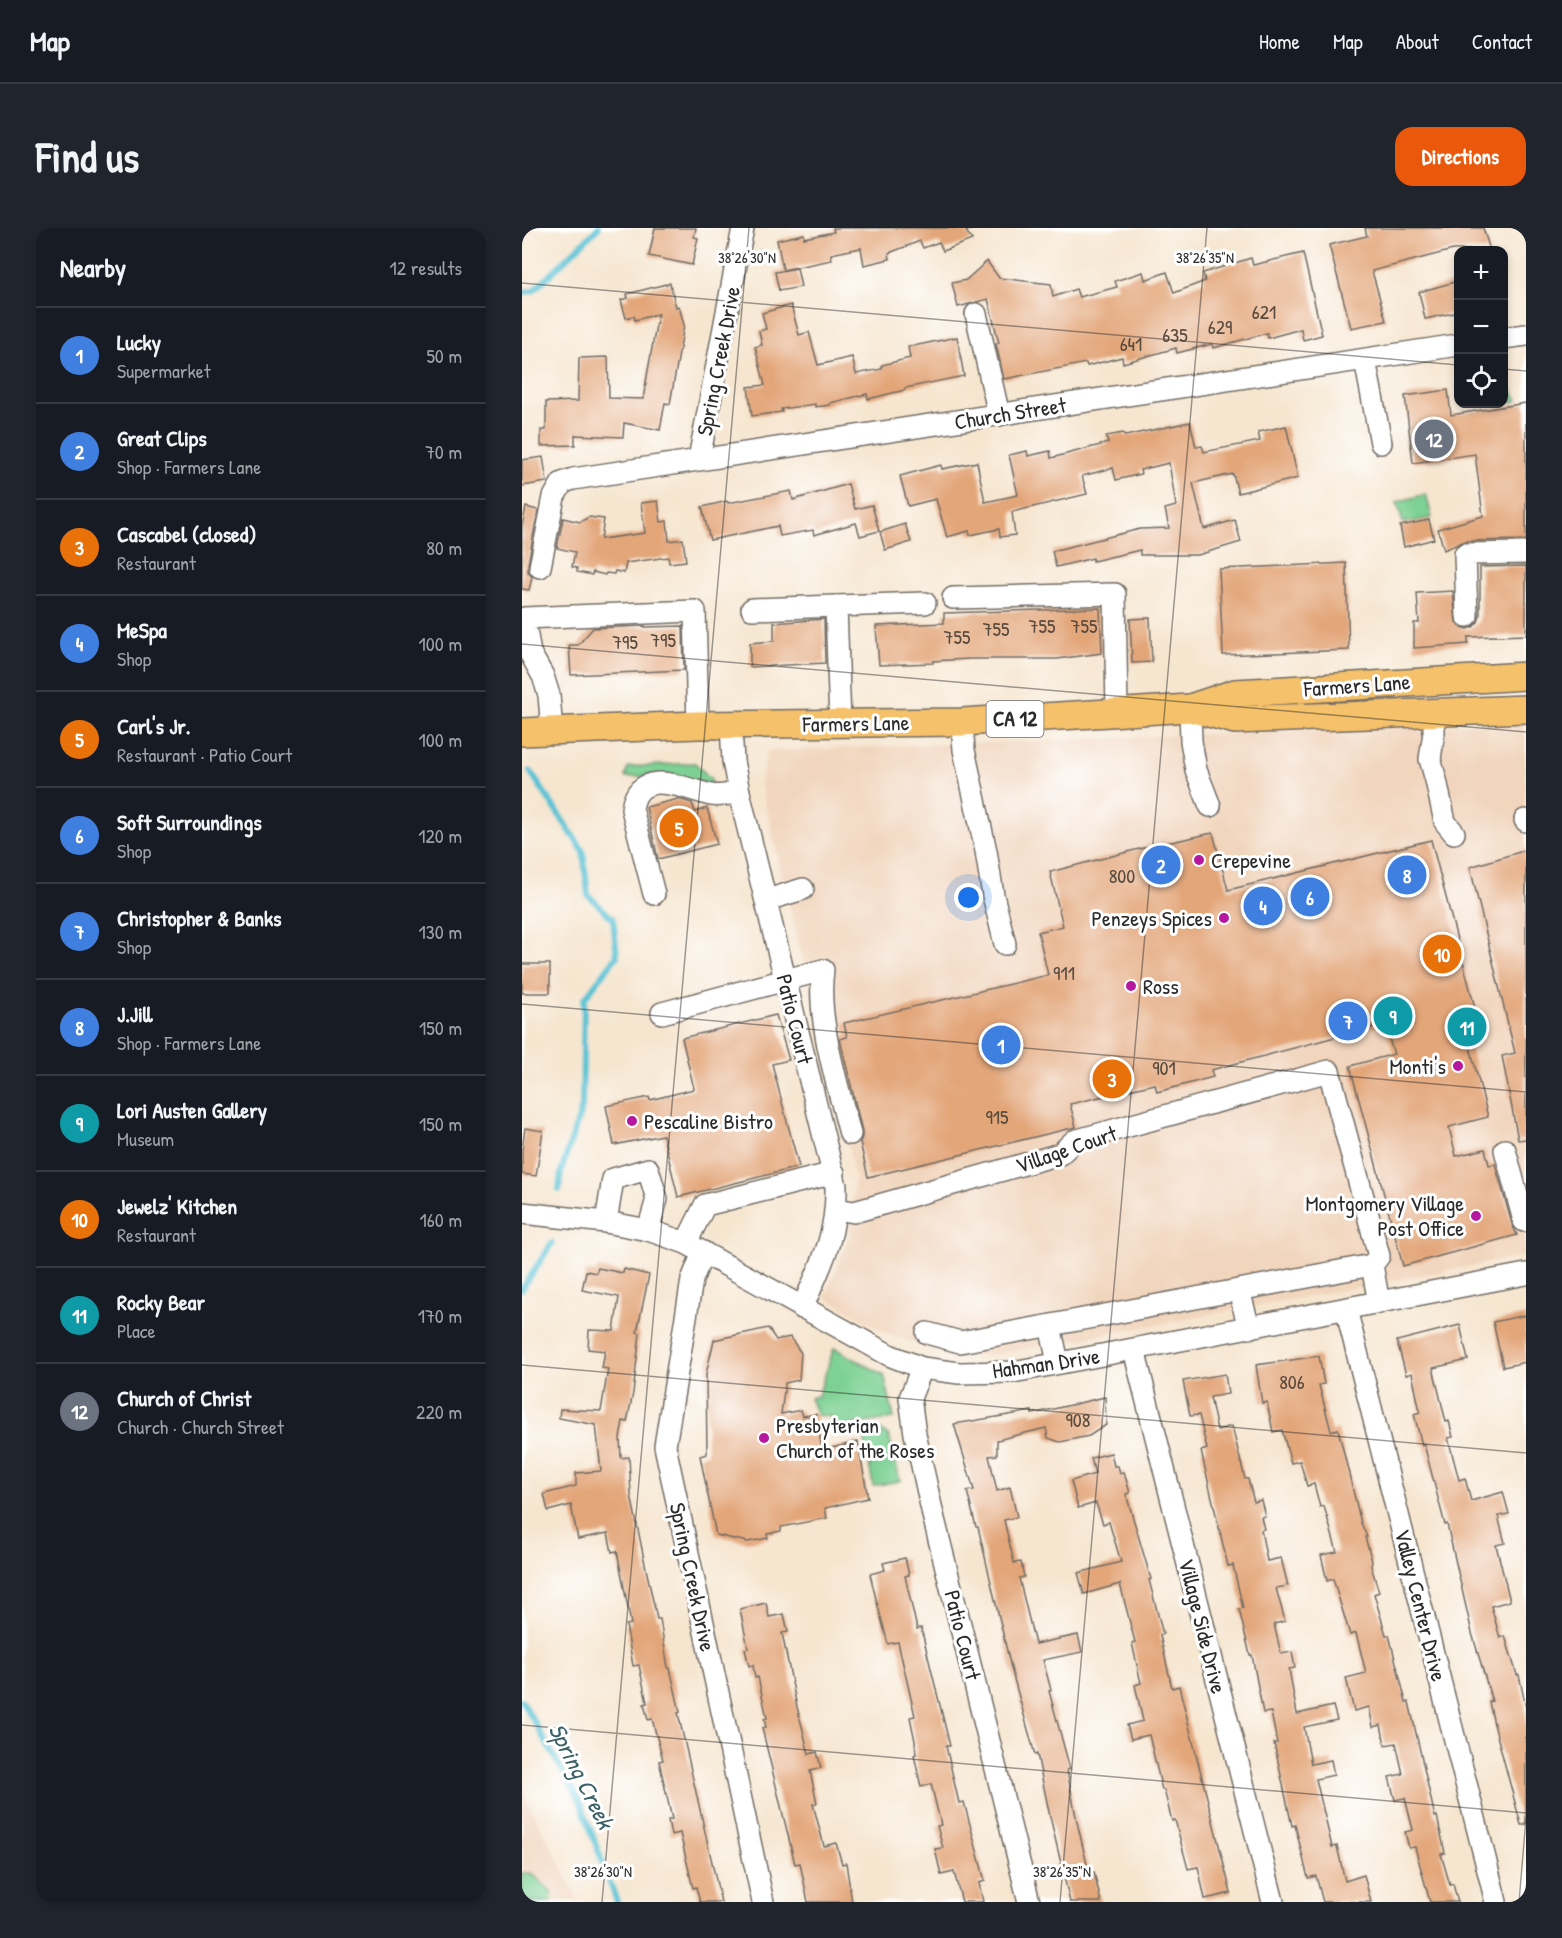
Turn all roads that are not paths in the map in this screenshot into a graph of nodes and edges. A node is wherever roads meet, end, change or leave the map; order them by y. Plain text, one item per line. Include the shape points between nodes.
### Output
1 (743, 228) edge
2 (976, 314) dead end
3 (1526, 335) edge
4 (1508, 337) edge
5 (1454, 346) edge
6 (1365, 360) junction
7 (999, 415) junction
8 (1381, 443) dead end
9 (699, 459) junction
10 (1526, 553) edge
11 (540, 567) dead end
12 (953, 597) dead end
13 (925, 603) dead end
14 (836, 606) junction
15 (752, 609) dead end
16 (1467, 616) dead end
17 (1526, 676) edge
18 (1190, 708) junction
19 (1526, 709) edge
20 (1117, 712) junction
21 (1434, 713) junction
22 (962, 722) junction
23 (840, 724) junction
24 (698, 725) junction
25 (731, 726) junction
26 (552, 731) junction
27 (522, 732) edge
28 (739, 792) junction
29 (1210, 806) dead end
30 (1454, 833) dead end
31 (803, 889) dead end
32 (654, 894) dead end
33 (767, 900) junction
34 (1005, 944) dead end
35 (786, 980) junction
36 (662, 1013) dead end
37 (850, 1134) dead end
38 (1505, 1150) dead end
39 (834, 1173) junction
40 (836, 1209) junction
41 (522, 1213) edge
42 (606, 1222) junction
43 (1525, 1224) edge
44 (648, 1230) junction
45 (695, 1247) junction
46 (1372, 1265) junction
47 (1526, 1274) edge
48 (1239, 1290) junction
49 (1379, 1303) junction
50 (802, 1308) junction
51 (1346, 1309) junction
52 (1050, 1326) junction
53 (1249, 1328) junction
54 (927, 1333) dead end
55 (1134, 1350) junction
56 (1058, 1362) junction
57 (922, 1368) junction
58 (763, 1902) edge
59 (1029, 1902) edge
60 (1273, 1902) edge
61 (1496, 1902) edge

1 - 9 street, Spring Creek Drive
2 - 7 street
3 - 4 street
5 - 6 street, Church Street
6 - 7 street, Church Street
6 - 8 street
7 - 9 street, Church Street
9 - 11 street, Church Street via 562,483 554,497
10 - 16 street via 1466,554
12 - 20 street via 1115,594
13 - 14 street
14 - 15 street
14 - 23 street
17 - 18 main road, Farmers Lane / CA 12 via 1235,693
18 - 20 main road, Farmers Lane / CA 12
18 - 21 main road, Farmers Lane / CA 12 via 1235,720
18 - 29 street via 1196,770
19 - 21 main road, Farmers Lane / CA 12
20 - 22 main road, Farmers Lane / CA 12
21 - 30 street via 1430,759 1445,822
22 - 23 main road, Farmers Lane / CA 12
22 - 34 street via 964,750
23 - 25 main road, Farmers Lane / CA 12
24 - 25 main road, Farmers Lane / CA 12
24 - 26 main road, Farmers Lane / CA 12
24 - 26 street via 695,610 524,618 530,653 549,695
25 - 28 street, Patio Court
26 - 27 main road, Farmers Lane / CA 12
28 - 32 street via 712,795 658,783 639,792 632,809
28 - 33 street, Patio Court
31 - 33 street
33 - 35 street, Patio Court
35 - 36 street
35 - 37 street via 823,970 820,987 827,1036
35 - 39 street, Patio Court
38 - 43 street
39 - 40 street, Patio Court
39 - 45 street, Spring Creek Drive via 705,1205
40 - 46 street, Village Court via 854,1212 1012,1168 1060,1154 1074,1141 1329,1071 1379,1256
40 - 50 street, Patio Court via 826,1254
41 - 42 street, Hahman Drive
42 - 44 street, Hahman Drive
42 - 44 street via 613,1179 648,1169 657,1199
44 - 45 street, Hahman Drive
45 - 50 street, Hahman Drive
45 - 58 street, Spring Creek Drive via 665,1446
46 - 48 street
46 - 49 street
47 - 49 street, Hahman Drive
48 - 52 street
48 - 53 street
49 - 51 street, Hahman Drive
50 - 57 street, Hahman Drive via 889,1355
51 - 53 street, Hahman Drive
51 - 61 street, Valley Center Drive
52 - 54 street via 960,1342
52 - 56 street
53 - 55 street, Hahman Drive
55 - 56 street, Hahman Drive
55 - 60 street, Village Side Drive
56 - 57 street, Hahman Drive via 1013,1372 959,1373
57 - 59 street, Patio Court via 910,1398 915,1434

